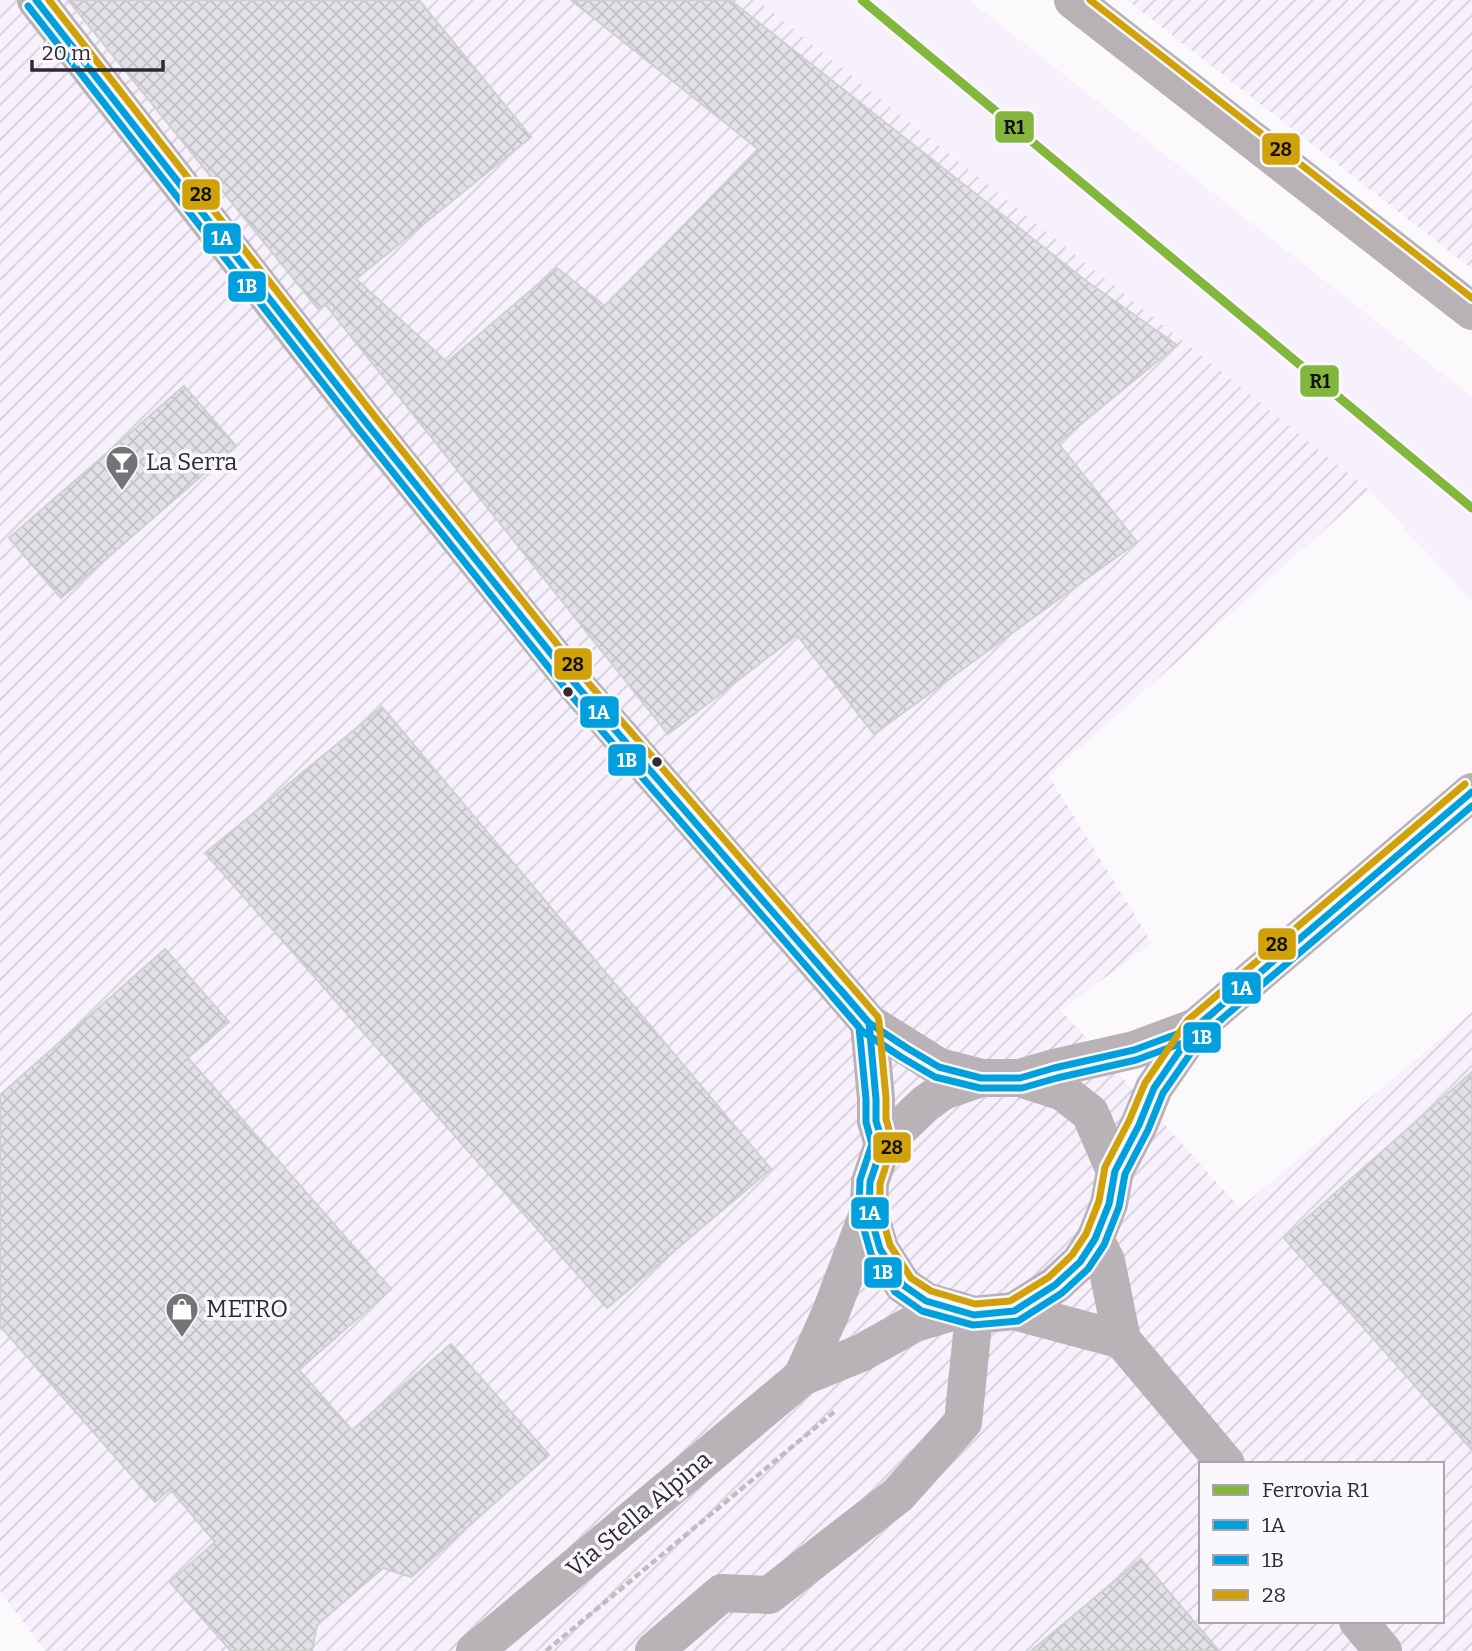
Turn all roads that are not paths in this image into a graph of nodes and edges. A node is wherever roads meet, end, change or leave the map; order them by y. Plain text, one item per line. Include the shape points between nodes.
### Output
1 (36, 0) edge
2 (1073, 0) edge
3 (1468, 305) edge
4 (1472, 792) edge
5 (869, 1023) junction
6 (1196, 1027) junction
7 (981, 1078) junction
8 (1020, 1078) junction
9 (883, 1144) junction
10 (1115, 1171) junction
11 (869, 1211) junction
12 (1095, 1239) junction
13 (1014, 1311) junction
14 (966, 1312) junction
15 (1122, 1340) junction
16 (802, 1377) junction
17 (1224, 1462) edge
18 (1360, 1623) edge
19 (475, 1651) edge
20 (654, 1651) edge
21 (1383, 1651) edge

1 - 5 street via 577,686
2 - 3 main road
4 - 6 street
5 - 7 street via 939,1067
5 - 9 street via 876,1121
6 - 8 street via 1134,1050
6 - 10 street via 1154,1088
7 - 8 street
7 - 9 street via 943,1091
8 - 10 street via 1063,1092 1090,1113
9 - 11 street via 870,1182
10 - 12 street via 1109,1204
11 - 14 street via 880,1250 904,1285 926,1301
11 - 16 street, Via Stella Alpina
12 - 13 street via 1080,1262 1055,1285
12 - 15 street via 1106,1261
13 - 14 street
13 - 15 street
14 - 16 street, Via Stella Alpina via 915,1323 861,1353
14 - 20 street via 963,1422 898,1494 769,1595 722,1594
15 - 17 street
16 - 19 street, Via Stella Alpina
18 - 21 street

